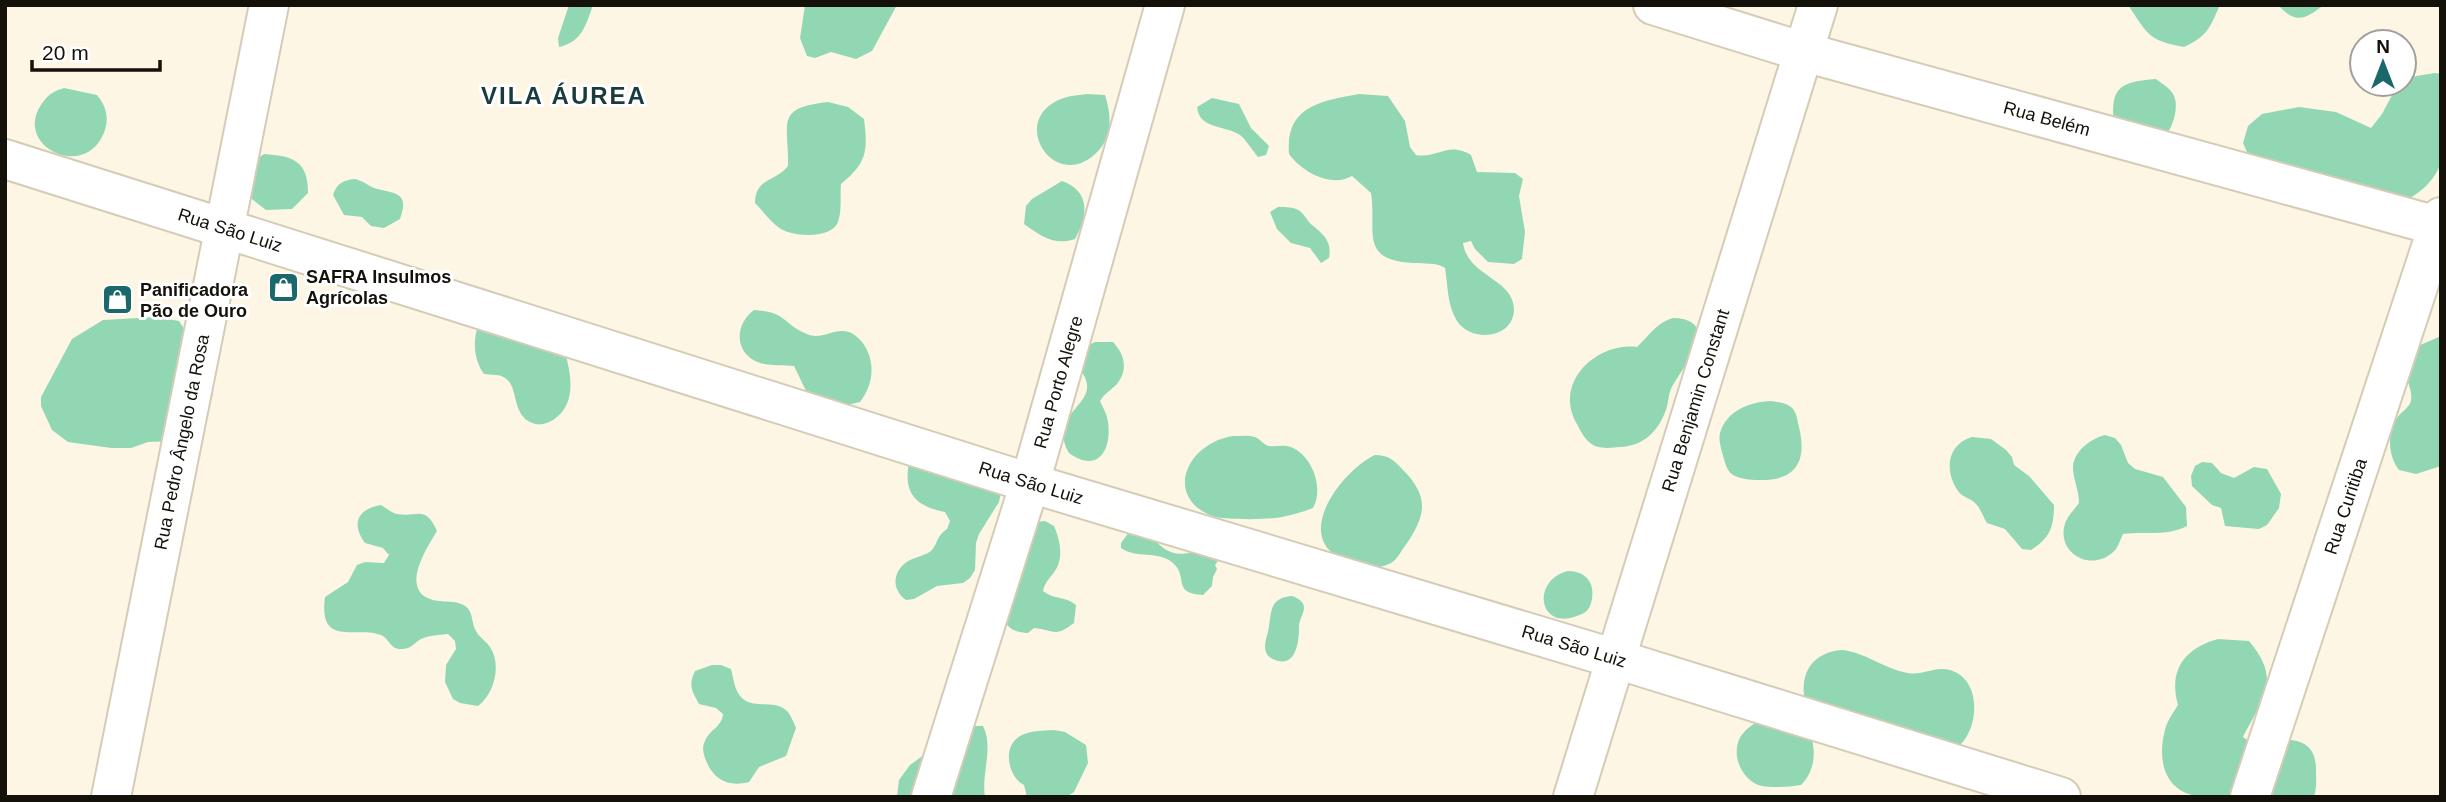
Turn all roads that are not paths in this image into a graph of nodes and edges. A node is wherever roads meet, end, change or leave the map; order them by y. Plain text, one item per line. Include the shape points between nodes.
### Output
1 (269, 5) edge
2 (1166, 5) edge
3 (1653, 5) edge
4 (1818, 5) edge
5 (1804, 51) junction
6 (5, 159) edge
7 (2440, 224) edge
8 (224, 230) junction
9 (1030, 483) junction
10 (1616, 659) junction
11 (111, 797) edge
12 (930, 797) edge
13 (1573, 797) edge
14 (2062, 797) edge
15 (2250, 797) edge

1 - 8 street, Rua Pedro Ângelo da Rosa
2 - 9 street, Rua Porto Alegre
3 - 5 street, Rua Belém
4 - 5 street, Rua Benjamin Constant
5 - 7 street, Rua Belém
5 - 10 street, Rua Benjamin Constant
6 - 8 street, Rua São Luiz
7 - 15 street, Rua Curitiba
8 - 9 street, Rua São Luiz
8 - 11 street, Rua Pedro Ângelo da Rosa
9 - 10 street, Rua São Luiz
9 - 12 street, Rua Porto Alegre
10 - 13 street, Rua Benjamin Constant
10 - 14 street, Rua São Luiz

